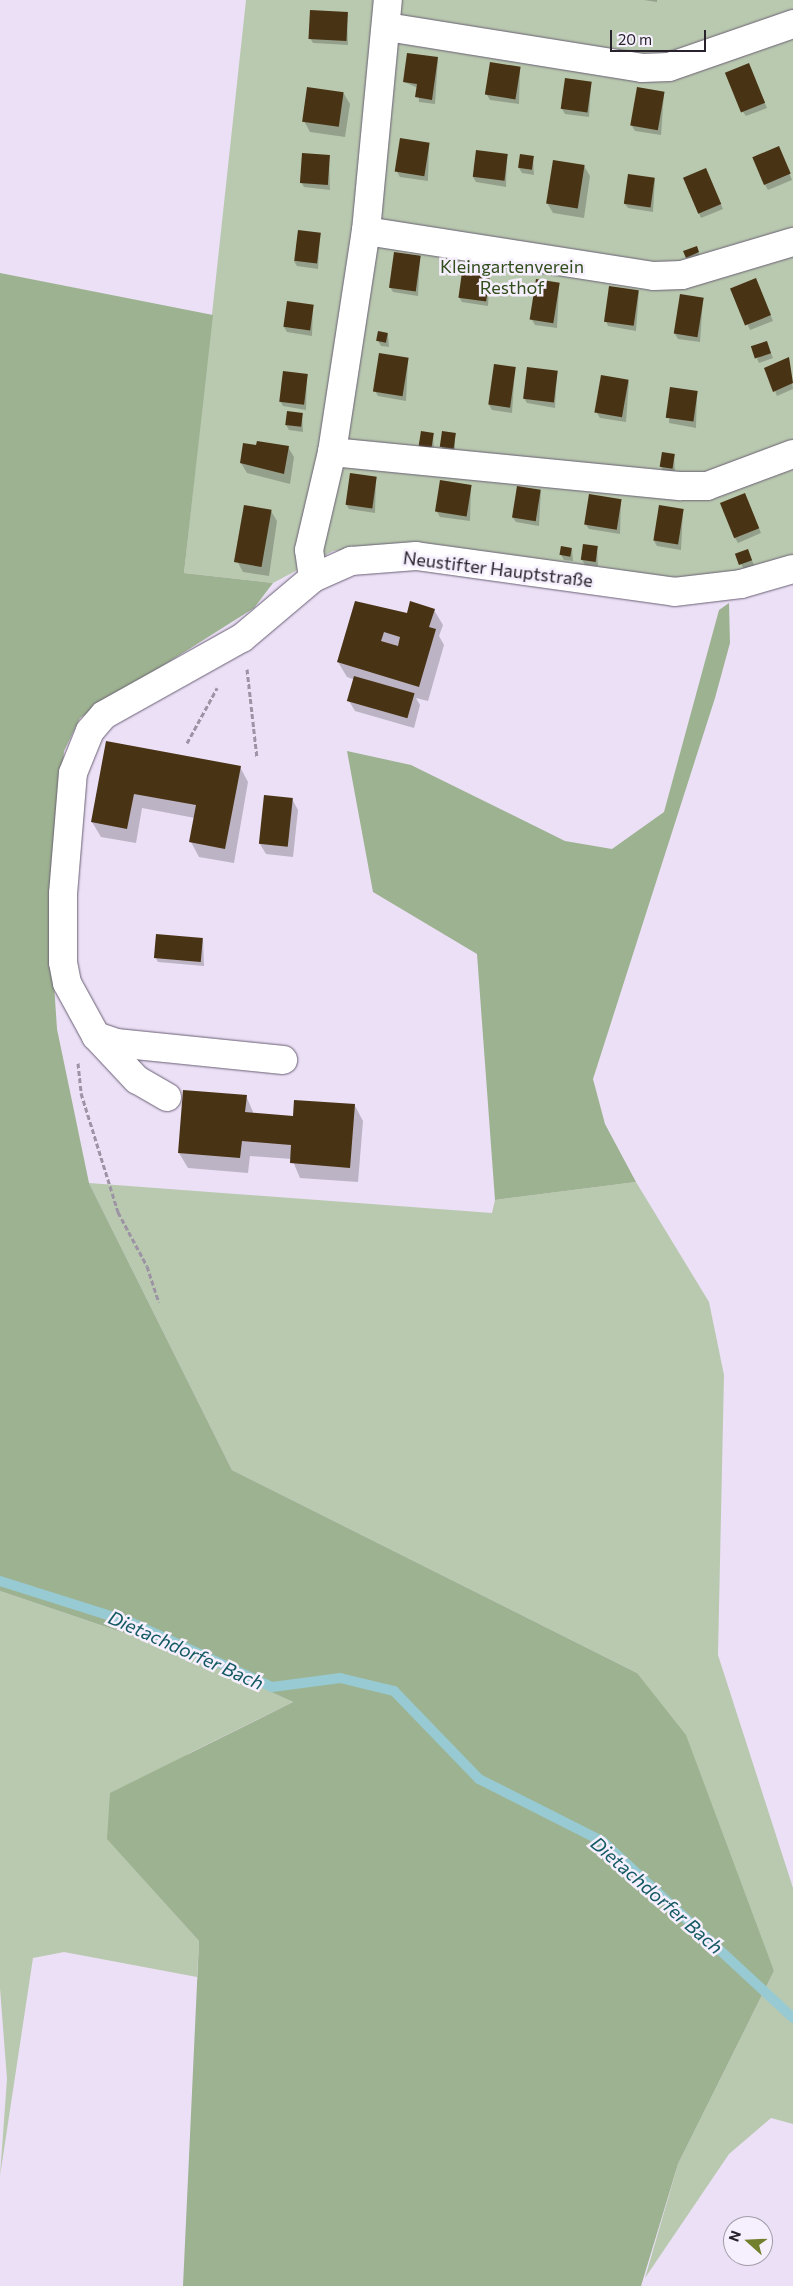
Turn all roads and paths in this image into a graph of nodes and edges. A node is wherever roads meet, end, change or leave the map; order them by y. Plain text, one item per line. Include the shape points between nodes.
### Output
1 (388, 0) edge
2 (793, 24) edge
3 (387, 27) junction
4 (366, 232) junction
5 (793, 242) edge
6 (332, 452) junction
7 (793, 454) edge
8 (793, 569) edge
9 (313, 578) junction
10 (242, 638) junction
11 (220, 682) dead end
12 (187, 743) dead end
13 (257, 758) dead end
14 (96, 1036) junction
15 (77, 1057) dead end
16 (283, 1060) dead end
17 (167, 1097) dead end
18 (159, 1302) dead end

1 - 3 street
2 - 3 street via 668,67 642,68
3 - 4 street
4 - 5 street via 654,276 682,275
4 - 6 street
6 - 7 street via 681,486 707,486
6 - 9 street via 309,550
8 - 9 street, Neustifter Hauptstraße via 741,584 674,592 416,556 351,561
9 - 10 street, Neustifter Hauptstraße
10 - 13 path
10 - 14 street, Neustifter Hauptstraße via 124,701 90,731 81,749 67,809 63,962 67,982
11 - 12 path
14 - 16 street via 116,1044
14 - 17 street, Neustifter Hauptstraße via 137,1080
15 - 18 path via 81,1093 118,1212 147,1266

